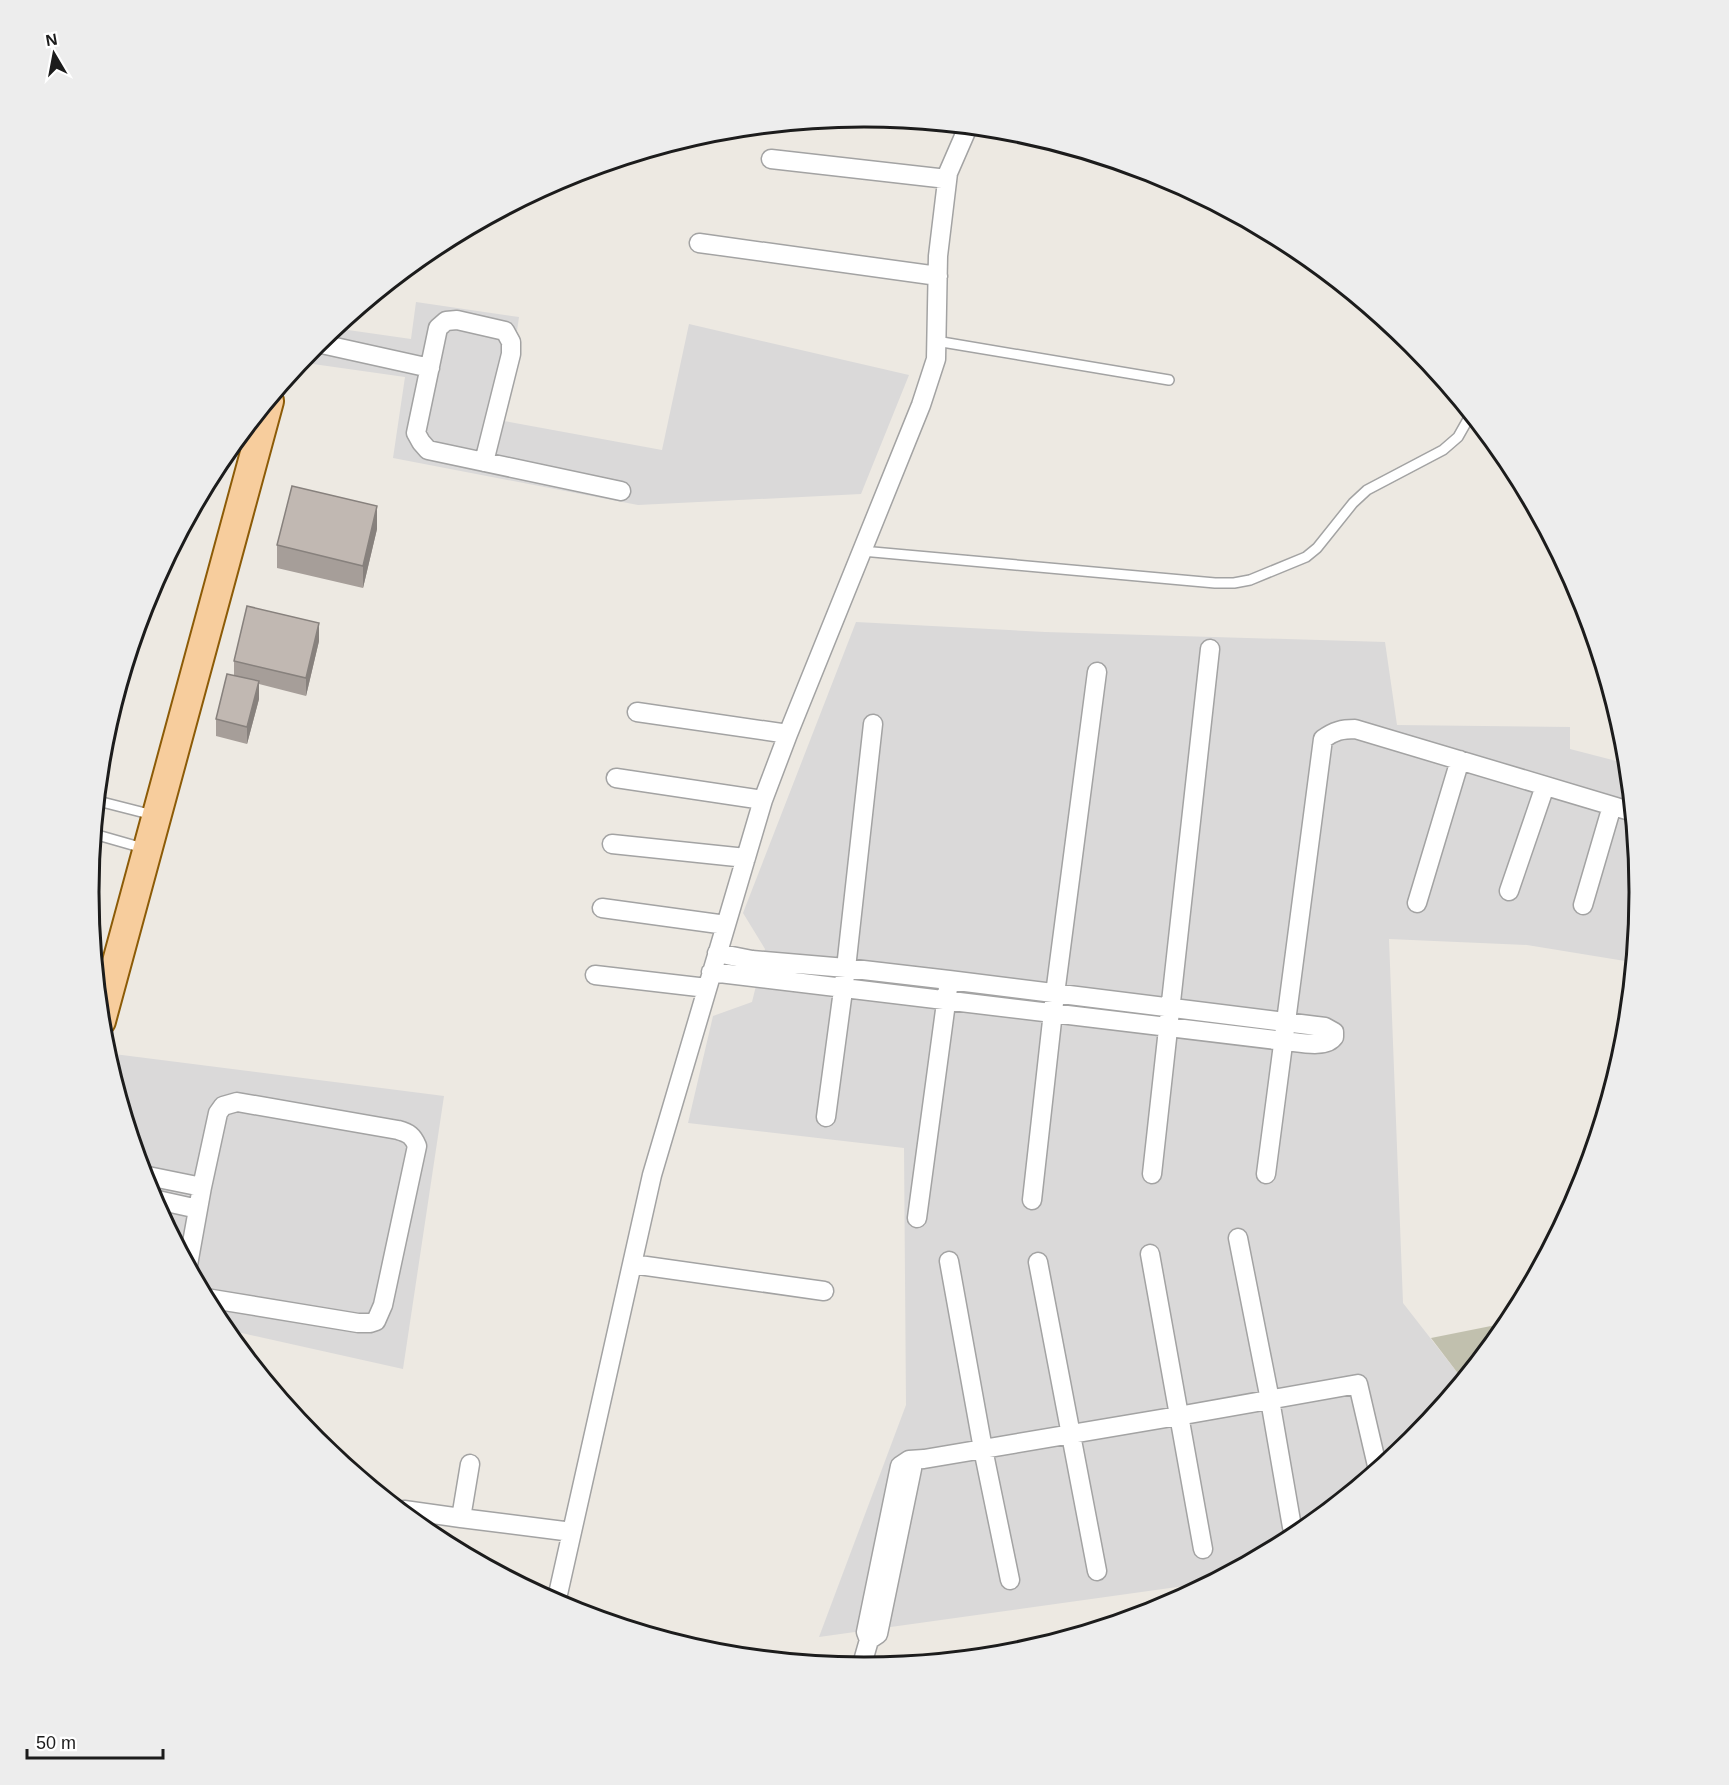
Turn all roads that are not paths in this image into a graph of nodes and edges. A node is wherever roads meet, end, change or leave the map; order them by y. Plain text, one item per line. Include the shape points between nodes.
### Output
1 (965, 134) edge
2 (771, 159) dead end
3 (947, 179) junction
4 (699, 243) dead end
5 (938, 276) junction
6 (936, 341) junction
7 (329, 346) edge
8 (430, 368) junction
9 (1169, 380) dead end
10 (264, 417) edge
11 (1467, 420) edge
12 (240, 450) edge
13 (484, 462) junction
14 (621, 491) dead end
15 (862, 551) junction
16 (1210, 649) dead end
17 (1097, 672) dead end
18 (637, 712) dead end
19 (873, 724) dead end
20 (788, 734) junction
21 (1460, 760) junction
22 (615, 778) dead end
23 (1545, 786) junction
24 (763, 800) junction
25 (105, 803) edge
26 (1612, 806) junction
27 (1625, 810) edge
28 (149, 814) junction
29 (102, 836) edge
30 (612, 844) dead end
31 (140, 847) junction
32 (746, 858) junction
33 (1509, 891) dead end
34 (1417, 903) dead end
35 (1583, 905) dead end
36 (602, 908) dead end
37 (726, 925) junction
38 (717, 953) junction
39 (103, 962) edge
40 (846, 968) junction
41 (595, 975) dead end
42 (709, 980) junction
43 (949, 980) junction
44 (843, 988) junction
45 (107, 996) edge
46 (946, 1000) junction
47 (1054, 1003) junction
48 (1168, 1017) junction
49 (1287, 1022) junction
50 (1284, 1041) junction
51 (826, 1117) dead end
52 (1152, 1174) dead end
53 (1266, 1174) dead end
54 (154, 1177) edge
55 (202, 1187) junction
56 (1032, 1200) dead end
57 (165, 1202) edge
58 (198, 1209) junction
59 (917, 1218) dead end
60 (1238, 1238) dead end
61 (190, 1253) edge
62 (1150, 1254) dead end
63 (949, 1261) dead end
64 (1038, 1262) dead end
65 (632, 1264) junction
66 (824, 1291) dead end
67 (217, 1300) edge
68 (1270, 1400) junction
69 (1178, 1416) junction
70 (1072, 1434) junction
71 (983, 1449) junction
72 (1376, 1462) edge
73 (470, 1464) dead end
74 (414, 1511) edge
75 (461, 1518) junction
76 (1292, 1527) dead end
77 (572, 1532) junction
78 (1203, 1549) dead end
79 (1097, 1571) dead end
80 (1010, 1580) dead end
81 (558, 1594) edge
82 (864, 1658) edge

1 - 3 street
2 - 3 street
3 - 5 street
4 - 5 street
5 - 6 street
6 - 9 lane
6 - 15 street via 936,359 921,405
7 - 8 street
8 - 13 street via 416,433 421,442 428,450
8 - 13 street via 438,328 446,321 505,331 512,354
10 - 28 main road
11 - 15 lane via 1458,437 1443,450 1382,481 1360,497 1306,557 1242,582 1215,583
12 - 28 main road
13 - 14 street
15 - 20 street
16 - 48 street
17 - 47 street
18 - 20 street
19 - 40 street
20 - 24 street
21 - 23 street
21 - 34 street
21 - 49 street via 1355,729 1342,729 1323,739
22 - 24 street
23 - 26 street
23 - 33 street
24 - 32 street
25 - 28 lane
26 - 27 street
26 - 35 street
28 - 31 main road
29 - 31 lane
30 - 32 street
31 - 39 main road
31 - 45 main road
32 - 37 street
36 - 37 street
37 - 38 street
38 - 40 street
38 - 42 street
40 - 43 street
40 - 44 street
41 - 42 street
42 - 44 street
42 - 65 street via 652,1175
43 - 46 street
43 - 47 street
44 - 46 street
44 - 51 street
46 - 47 street
46 - 59 street
47 - 48 street
47 - 56 street
48 - 49 street
48 - 50 street
48 - 52 street
49 - 50 street
49 - 50 street via 1325,1027 1334,1032 1334,1037 1327,1044
50 - 53 street
54 - 55 street
55 - 58 street
55 - 67 street via 218,1113 223,1106 237,1102 398,1130 409,1133 417,1146 383,1305 376,1321 358,1323
57 - 58 street
58 - 61 street
60 - 68 street
62 - 69 street
63 - 71 street
64 - 70 street
65 - 66 street
65 - 77 street
68 - 69 street
68 - 72 street via 1358,1384
68 - 76 street
69 - 70 street
69 - 78 street
70 - 71 street
70 - 79 street
71 - 80 street
71 - 82 street via 909,1460 900,1466
73 - 75 street
74 - 75 street
75 - 77 street
77 - 81 street

